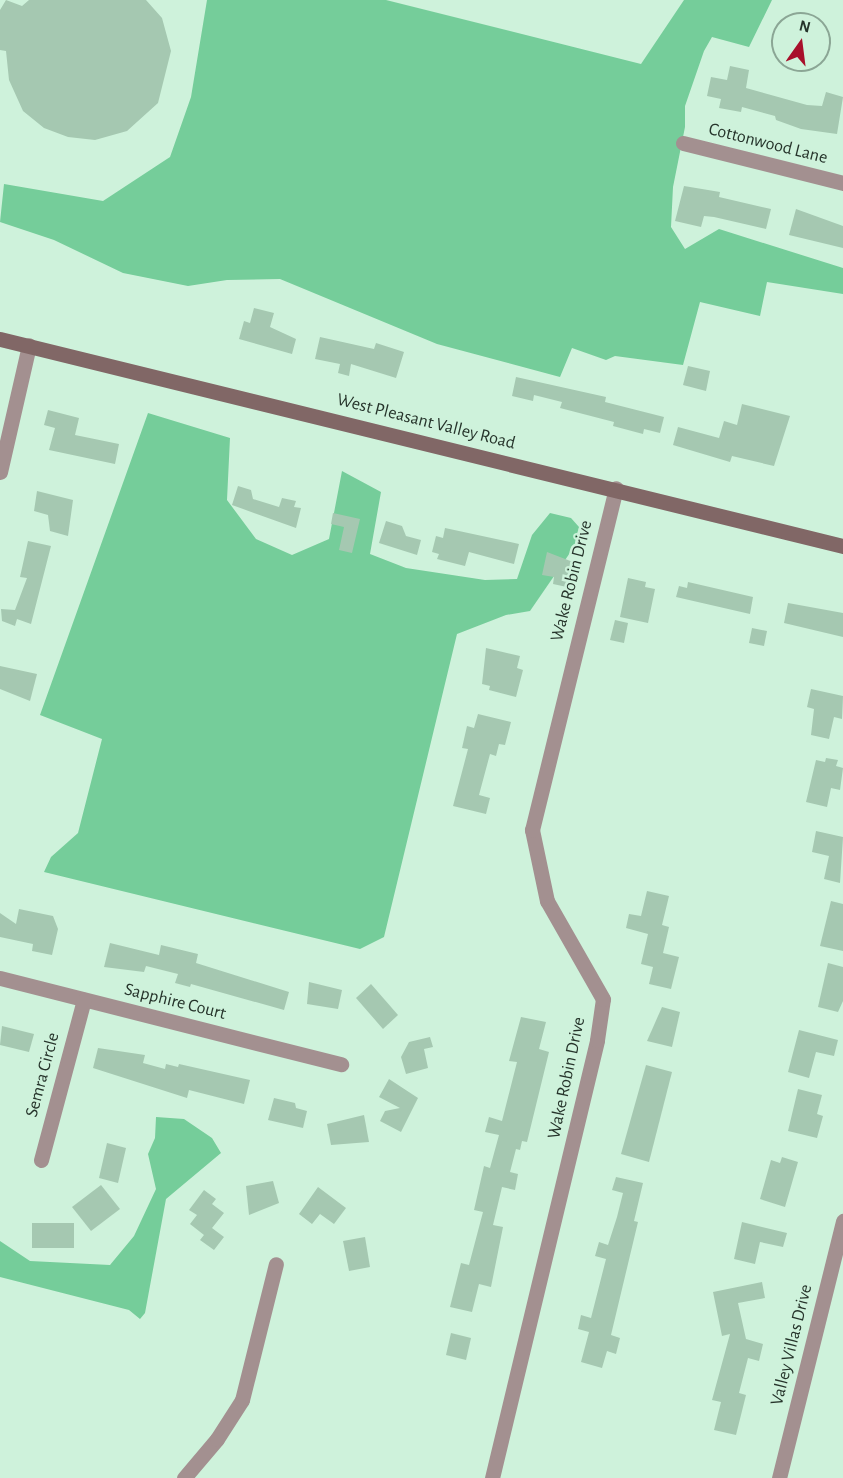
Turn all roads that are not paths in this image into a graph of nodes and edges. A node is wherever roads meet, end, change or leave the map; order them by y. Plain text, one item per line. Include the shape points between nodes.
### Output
1 (683, 143) dead end
2 (843, 183) edge
3 (0, 339) edge
4 (29, 345) junction
5 (0, 472) edge
6 (616, 488) junction
7 (843, 546) edge
8 (0, 978) edge
9 (84, 1000) junction
10 (341, 1064) dead end
11 (41, 1160) dead end
12 (843, 1221) edge
13 (276, 1264) dead end
14 (184, 1478) edge
15 (492, 1478) edge
16 (779, 1478) edge

1 - 2 street, Cottonwood Lane
3 - 4 main road, West Pleasant Valley Road
4 - 5 street
4 - 6 main road, West Pleasant Valley Road
6 - 7 main road, West Pleasant Valley Road
6 - 15 street, Wake Robin Drive via 532,830 547,901 603,999 597,1040
8 - 9 street, Sapphire Court
9 - 10 street, Sapphire Court
9 - 11 street, Semra Circle
12 - 16 street, Valley Villas Drive
13 - 14 street via 242,1400 217,1439

